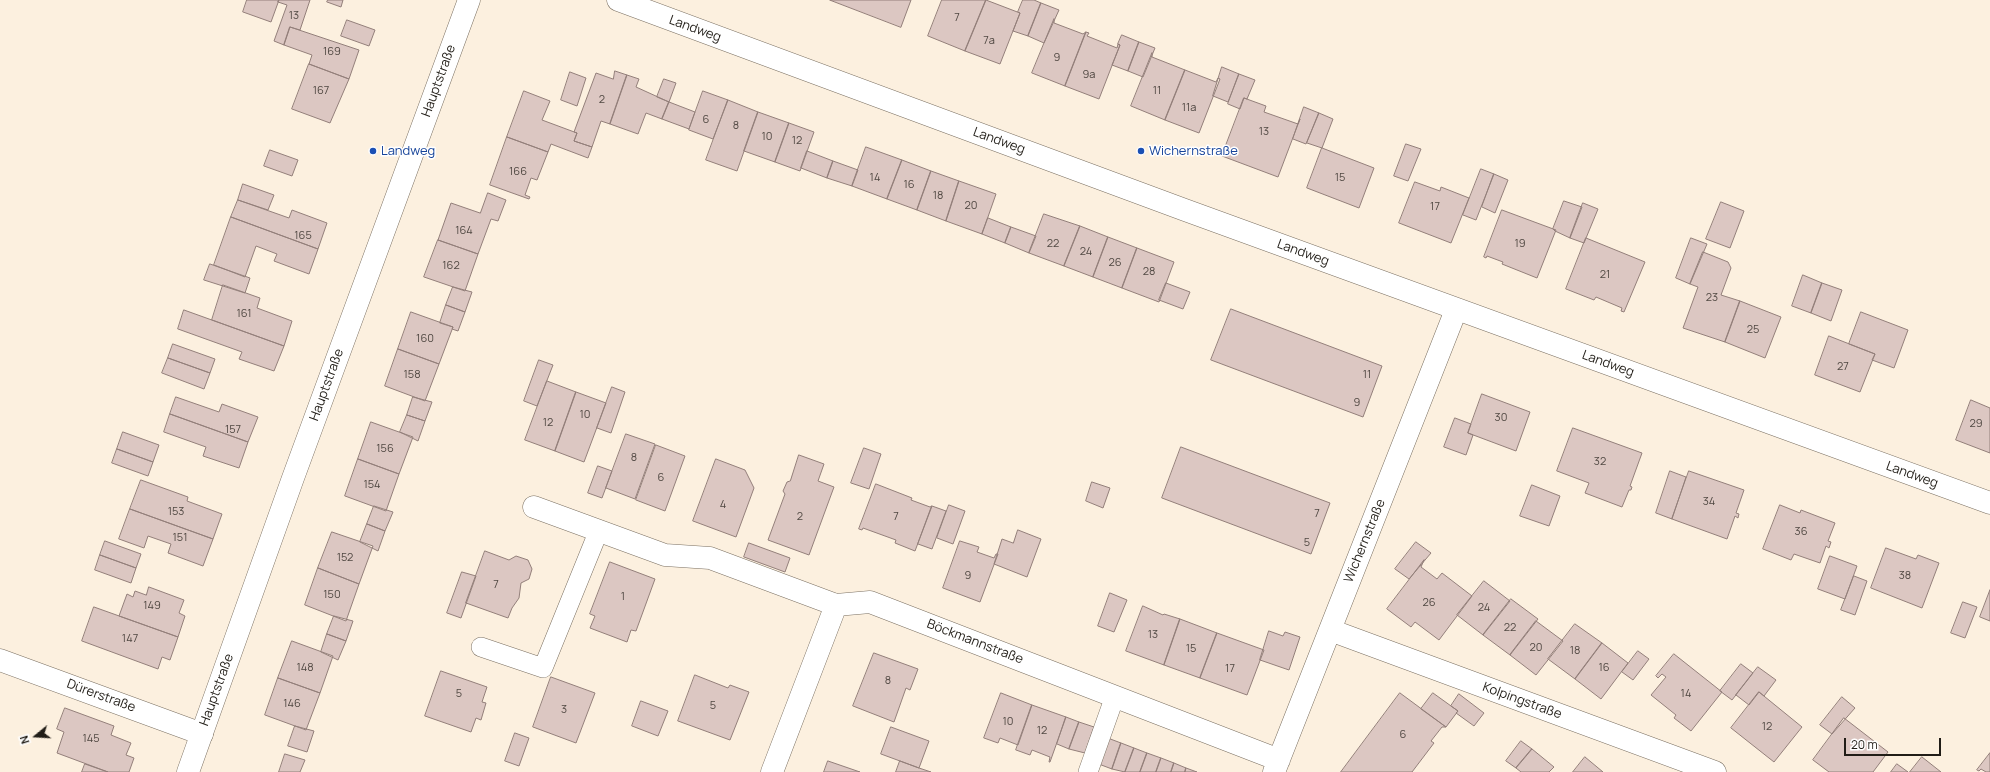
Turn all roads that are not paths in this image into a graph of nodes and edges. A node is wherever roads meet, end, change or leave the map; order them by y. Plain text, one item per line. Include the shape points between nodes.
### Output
1 (469, 0) edge
2 (618, 0) edge
3 (1456, 310) junction
4 (1990, 503) edge
5 (534, 506) dead end
6 (599, 530) junction
7 (836, 605) junction
8 (1330, 630) junction
9 (481, 647) dead end
10 (0, 660) edge
11 (1115, 696) junction
12 (202, 734) junction
13 (1276, 766) edge
14 (188, 772) edge
15 (772, 772) edge
16 (1088, 772) edge
17 (1715, 772) edge

1 - 12 street, Hauptstraße
2 - 3 street, Landweg
3 - 4 street, Landweg
3 - 8 street, Wichernstraße
5 - 6 street
6 - 7 street via 665,555 710,558
6 - 9 lane via 543,668
7 - 11 street, Böckmannstraße via 870,602
7 - 15 street
8 - 13 street, Wichernstraße
8 - 17 street, Kolpingstraße
10 - 12 street, Dürerstraße
11 - 13 street, Böckmannstraße
11 - 16 lane
12 - 14 street, Hauptstraße

